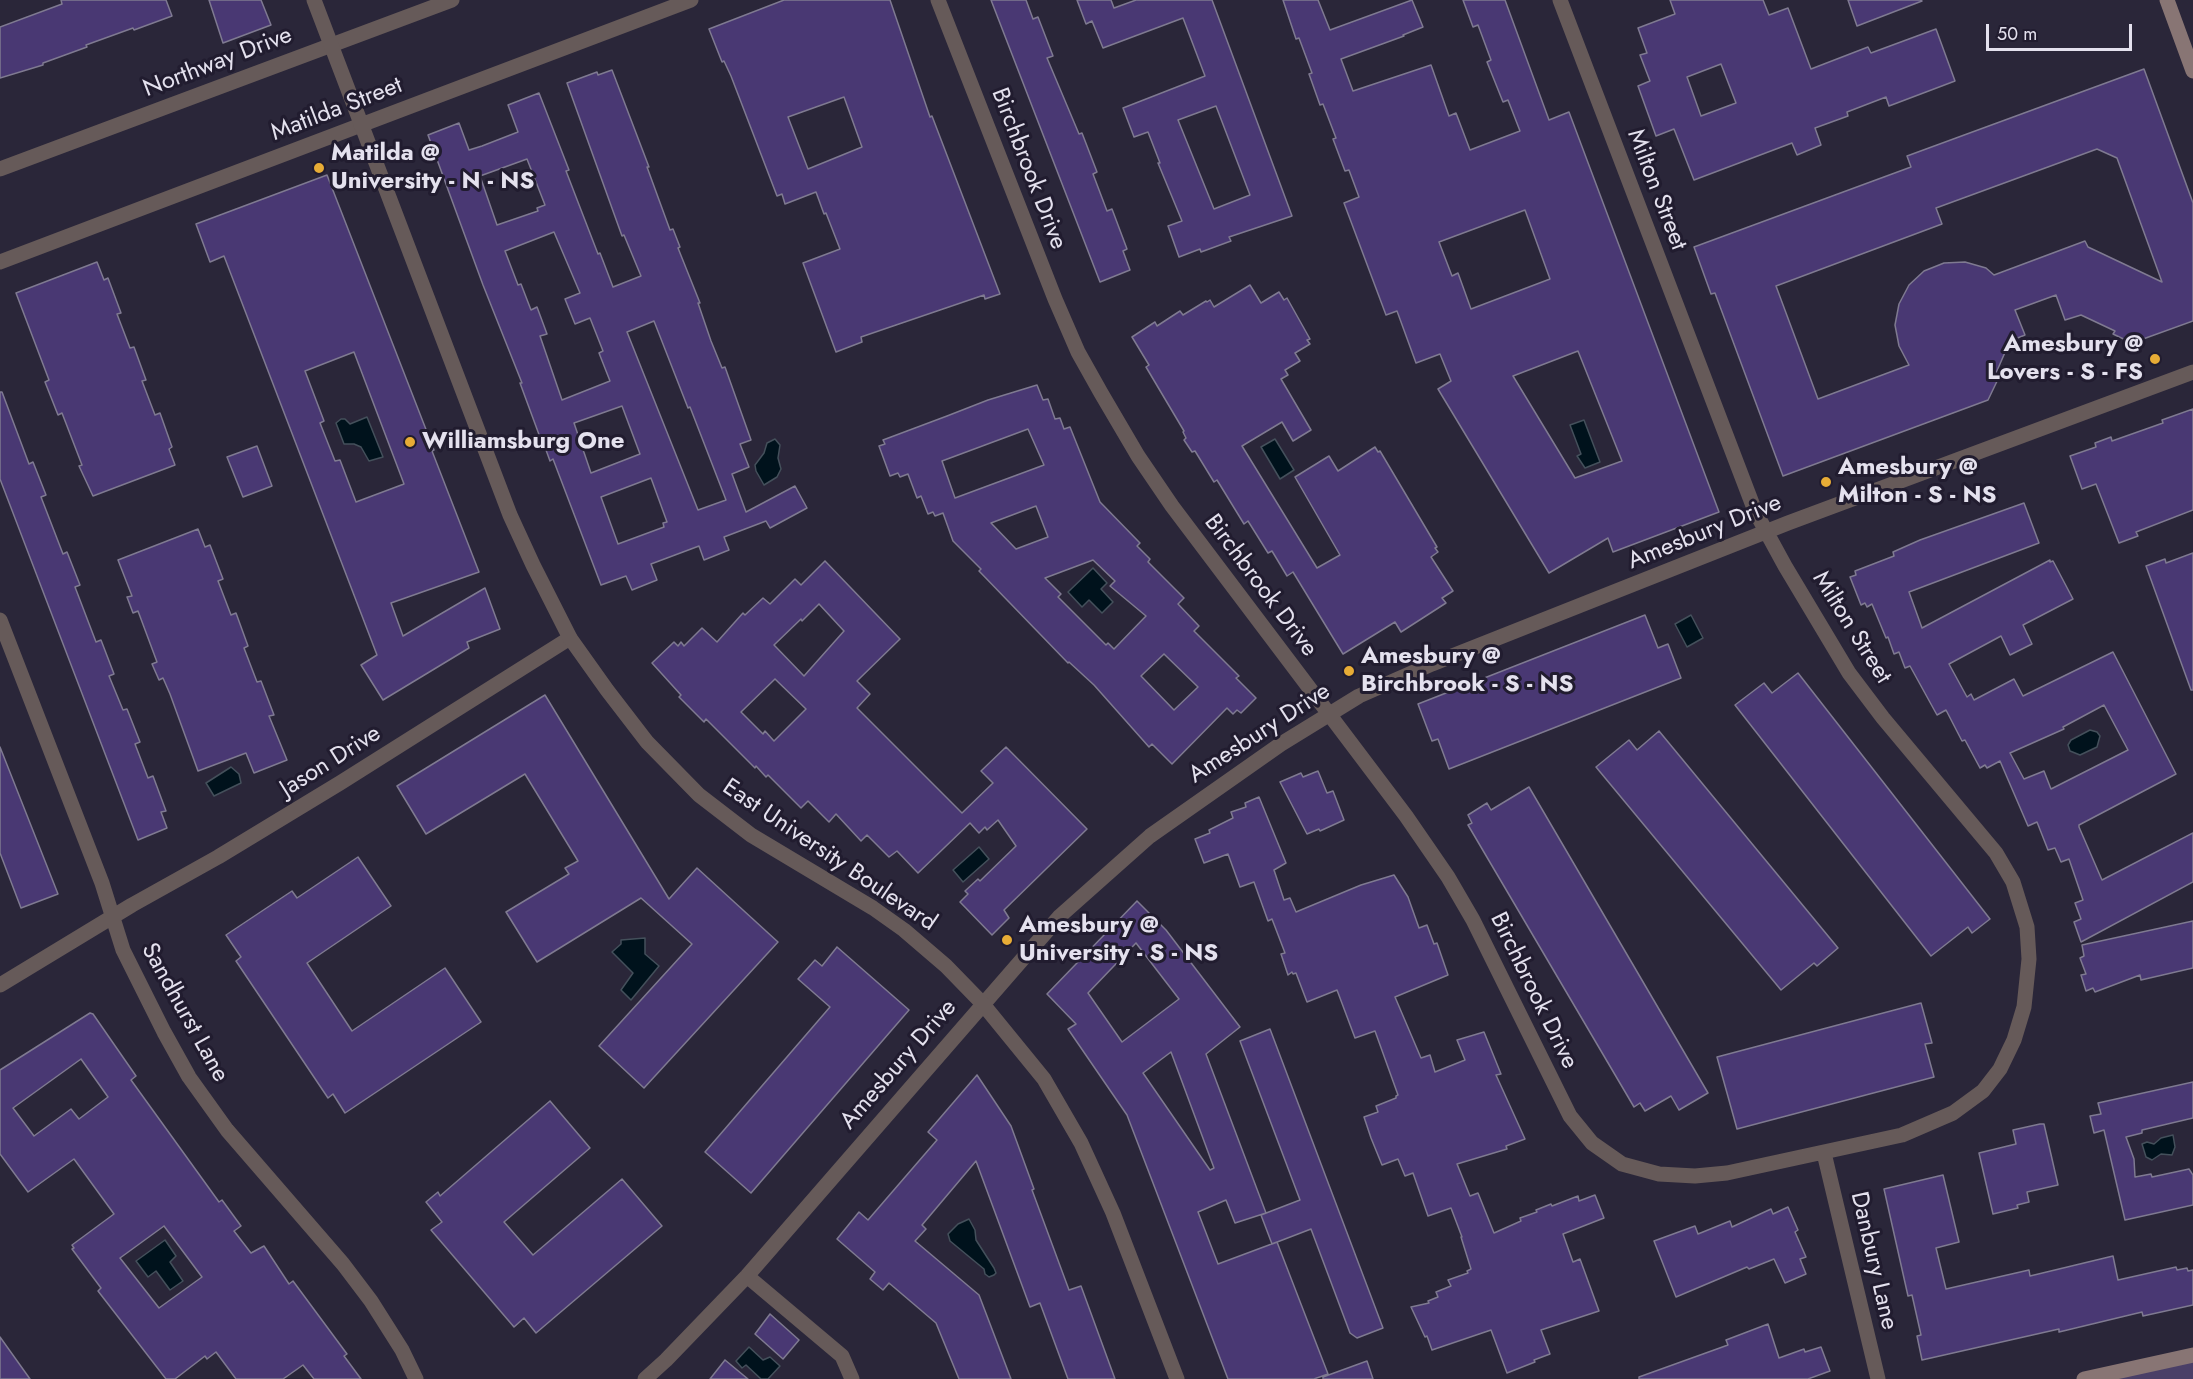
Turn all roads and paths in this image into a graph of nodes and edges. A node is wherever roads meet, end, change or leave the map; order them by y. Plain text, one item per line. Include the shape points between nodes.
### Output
1 (314, 0) edge
2 (452, 0) edge
3 (691, 0) edge
4 (938, 0) edge
5 (1560, 0) edge
6 (2167, 0) edge
7 (331, 46) junction
8 (2193, 71) edge
9 (361, 125) junction
10 (0, 169) edge
11 (0, 262) edge
12 (2193, 372) edge
13 (1766, 532) junction
14 (0, 620) edge
15 (570, 638) junction
16 (1329, 715) junction
17 (112, 918) junction
18 (0, 985) edge
19 (982, 1003) junction
20 (1824, 1153) junction
21 (747, 1276) junction
22 (2193, 1355) edge
23 (416, 1379) edge
24 (645, 1379) edge
25 (852, 1379) edge
26 (1177, 1379) edge
27 (1878, 1379) edge
28 (2084, 1379) edge

1 - 7 street, East University Boulevard
2 - 7 street, Northway Drive
3 - 9 street, Matilda Street
4 - 16 street, Birchbrook Drive via 1078,352 1172,506
5 - 13 street, Milton Street via 1745,487
6 - 8 main road
7 - 9 street, East University Boulevard
7 - 10 street, Northway Drive
9 - 11 street, Matilda Street
9 - 15 street, East University Boulevard via 510,515
12 - 13 street, Amesbury Drive
13 - 16 street, Amesbury Drive via 1432,664 1359,696
13 - 20 street, Milton Street via 1849,673 1996,853 2013,882 2027,927 2029,959 2024,1007 2000,1069 1983,1091 1953,1113 1926,1126
14 - 17 street, Sandhurst Lane
15 - 17 street, Jason Drive via 340,783
15 - 19 street, East University Boulevard via 647,742 699,795 751,835 904,930
16 - 19 street, Amesbury Drive via 1150,836 1060,916
16 - 20 street, Birchbrook Drive via 1448,877 1570,1116 1593,1143 1622,1164 1659,1174 1695,1176
17 - 18 street
17 - 23 street, Sandhurst Lane via 143,992 189,1077 234,1138 371,1301
19 - 21 street, Amesbury Drive
19 - 26 street, East University Boulevard via 1044,1080 1081,1143 1113,1213
20 - 27 street, Danbury Lane
21 - 24 street, Amesbury Drive
21 - 25 street via 842,1356
22 - 28 main road

